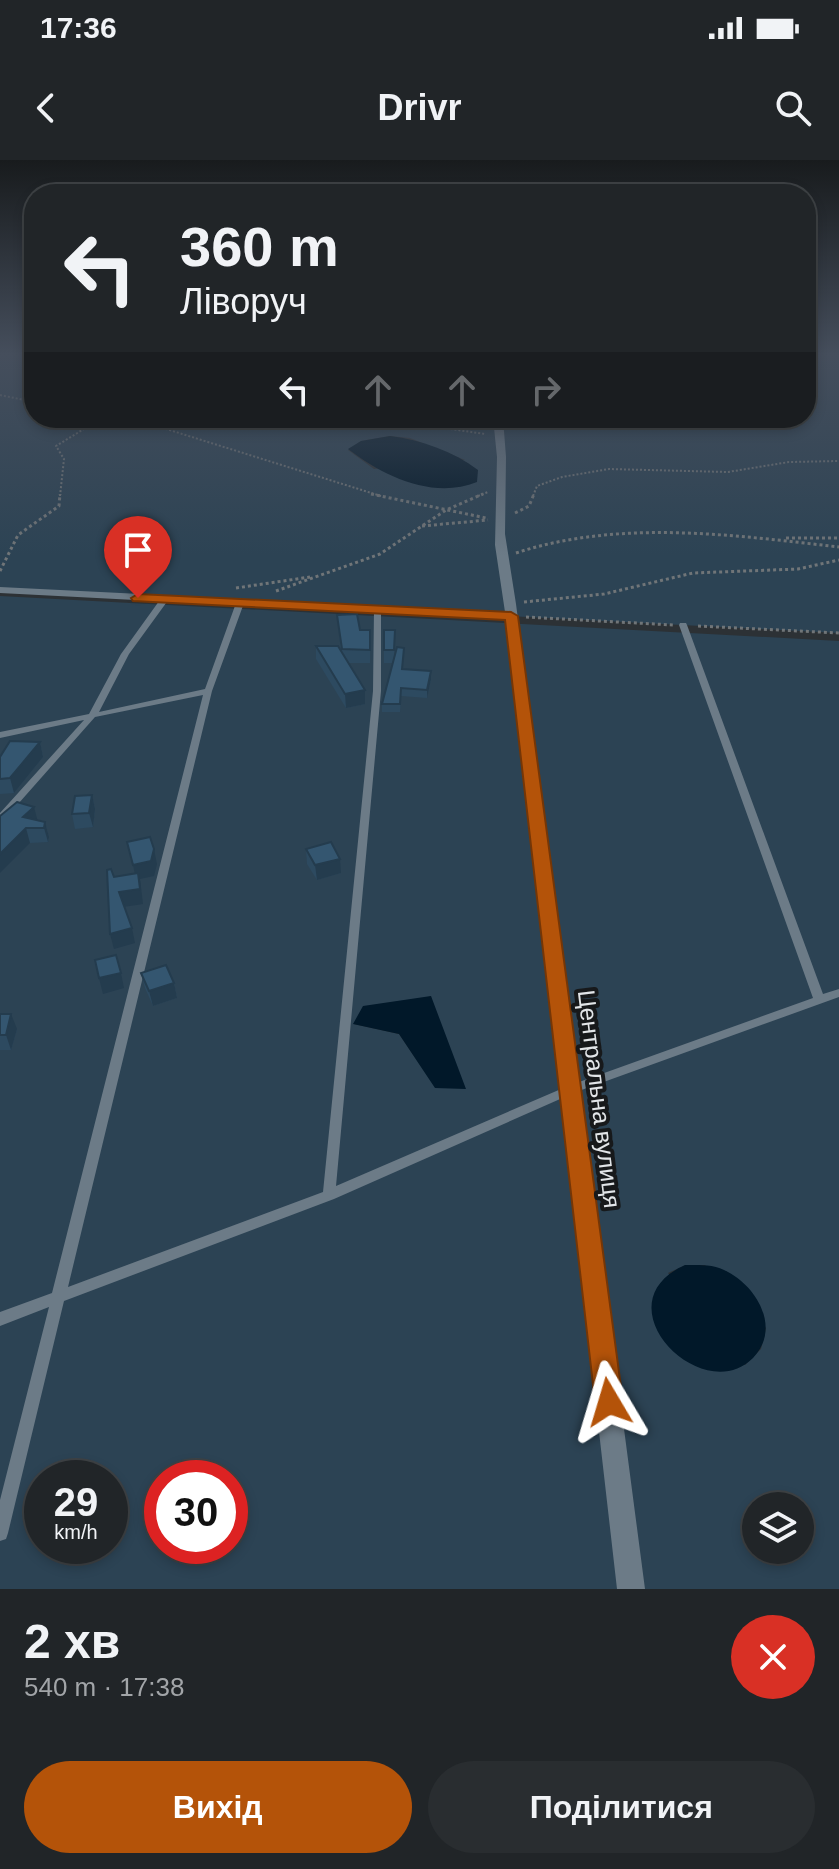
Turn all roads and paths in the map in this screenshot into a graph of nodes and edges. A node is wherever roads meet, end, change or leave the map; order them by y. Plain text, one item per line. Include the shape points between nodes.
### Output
1 (86, 428) edge
2 (164, 428) edge
3 (448, 428) edge
4 (499, 428) edge
5 (500, 436) junction
6 (839, 461) edge
7 (502, 481) junction
8 (446, 510) junction
9 (499, 520) junction
10 (422, 526) junction
11 (768, 538) junction
12 (839, 538) edge
13 (839, 547) edge
14 (839, 560) edge
15 (501, 561) junction
16 (0, 571) edge
17 (320, 576) junction
18 (0, 590) edge
19 (228, 590) dead end
20 (165, 599) junction
21 (240, 603) junction
22 (511, 610) junction
23 (377, 612) junction
24 (683, 625) dead end
25 (208, 691) junction
26 (92, 716) junction
27 (0, 735) edge
28 (0, 819) edge
29 (839, 993) edge
30 (820, 1001) junction
31 (572, 1089) junction
32 (329, 1195) junction
33 (59, 1297) junction
34 (0, 1319) edge
35 (0, 1533) edge
36 (631, 1589) edge

1 - 16 path via 56,446 64,459 59,506 18,535
2 - 8 path via 334,479 361,492
3 - 5 path
4 - 5 street, Центральна вулиця
5 - 7 street, Центральна вулиця
6 - 9 path via 725,473 593,469 537,486 529,506
7 - 8 path via 484,495
7 - 9 street, Центральна вулиця
8 - 9 path
8 - 10 path
9 - 10 path
9 - 15 street, Центральна вулиця
10 - 17 path via 380,554
11 - 12 path
11 - 13 path
11 - 15 path via 620,535 551,542
14 - 22 path via 766,572 693,573 604,594 553,597
15 - 22 street, Центральна вулиця
17 - 19 path
17 - 21 path
18 - 20 street
20 - 21 street
20 - 26 lane via 125,654
21 - 23 street
21 - 25 lane
22 - 23 street
22 - 31 street, Центральна вулиця
23 - 32 lane via 376,705
24 - 30 lane
25 - 26 lane
25 - 33 lane
26 - 27 lane
26 - 28 lane
29 - 30 lane
30 - 31 lane
31 - 32 lane
31 - 36 street, Центральна вулиця
32 - 33 lane
33 - 34 lane
33 - 35 lane

